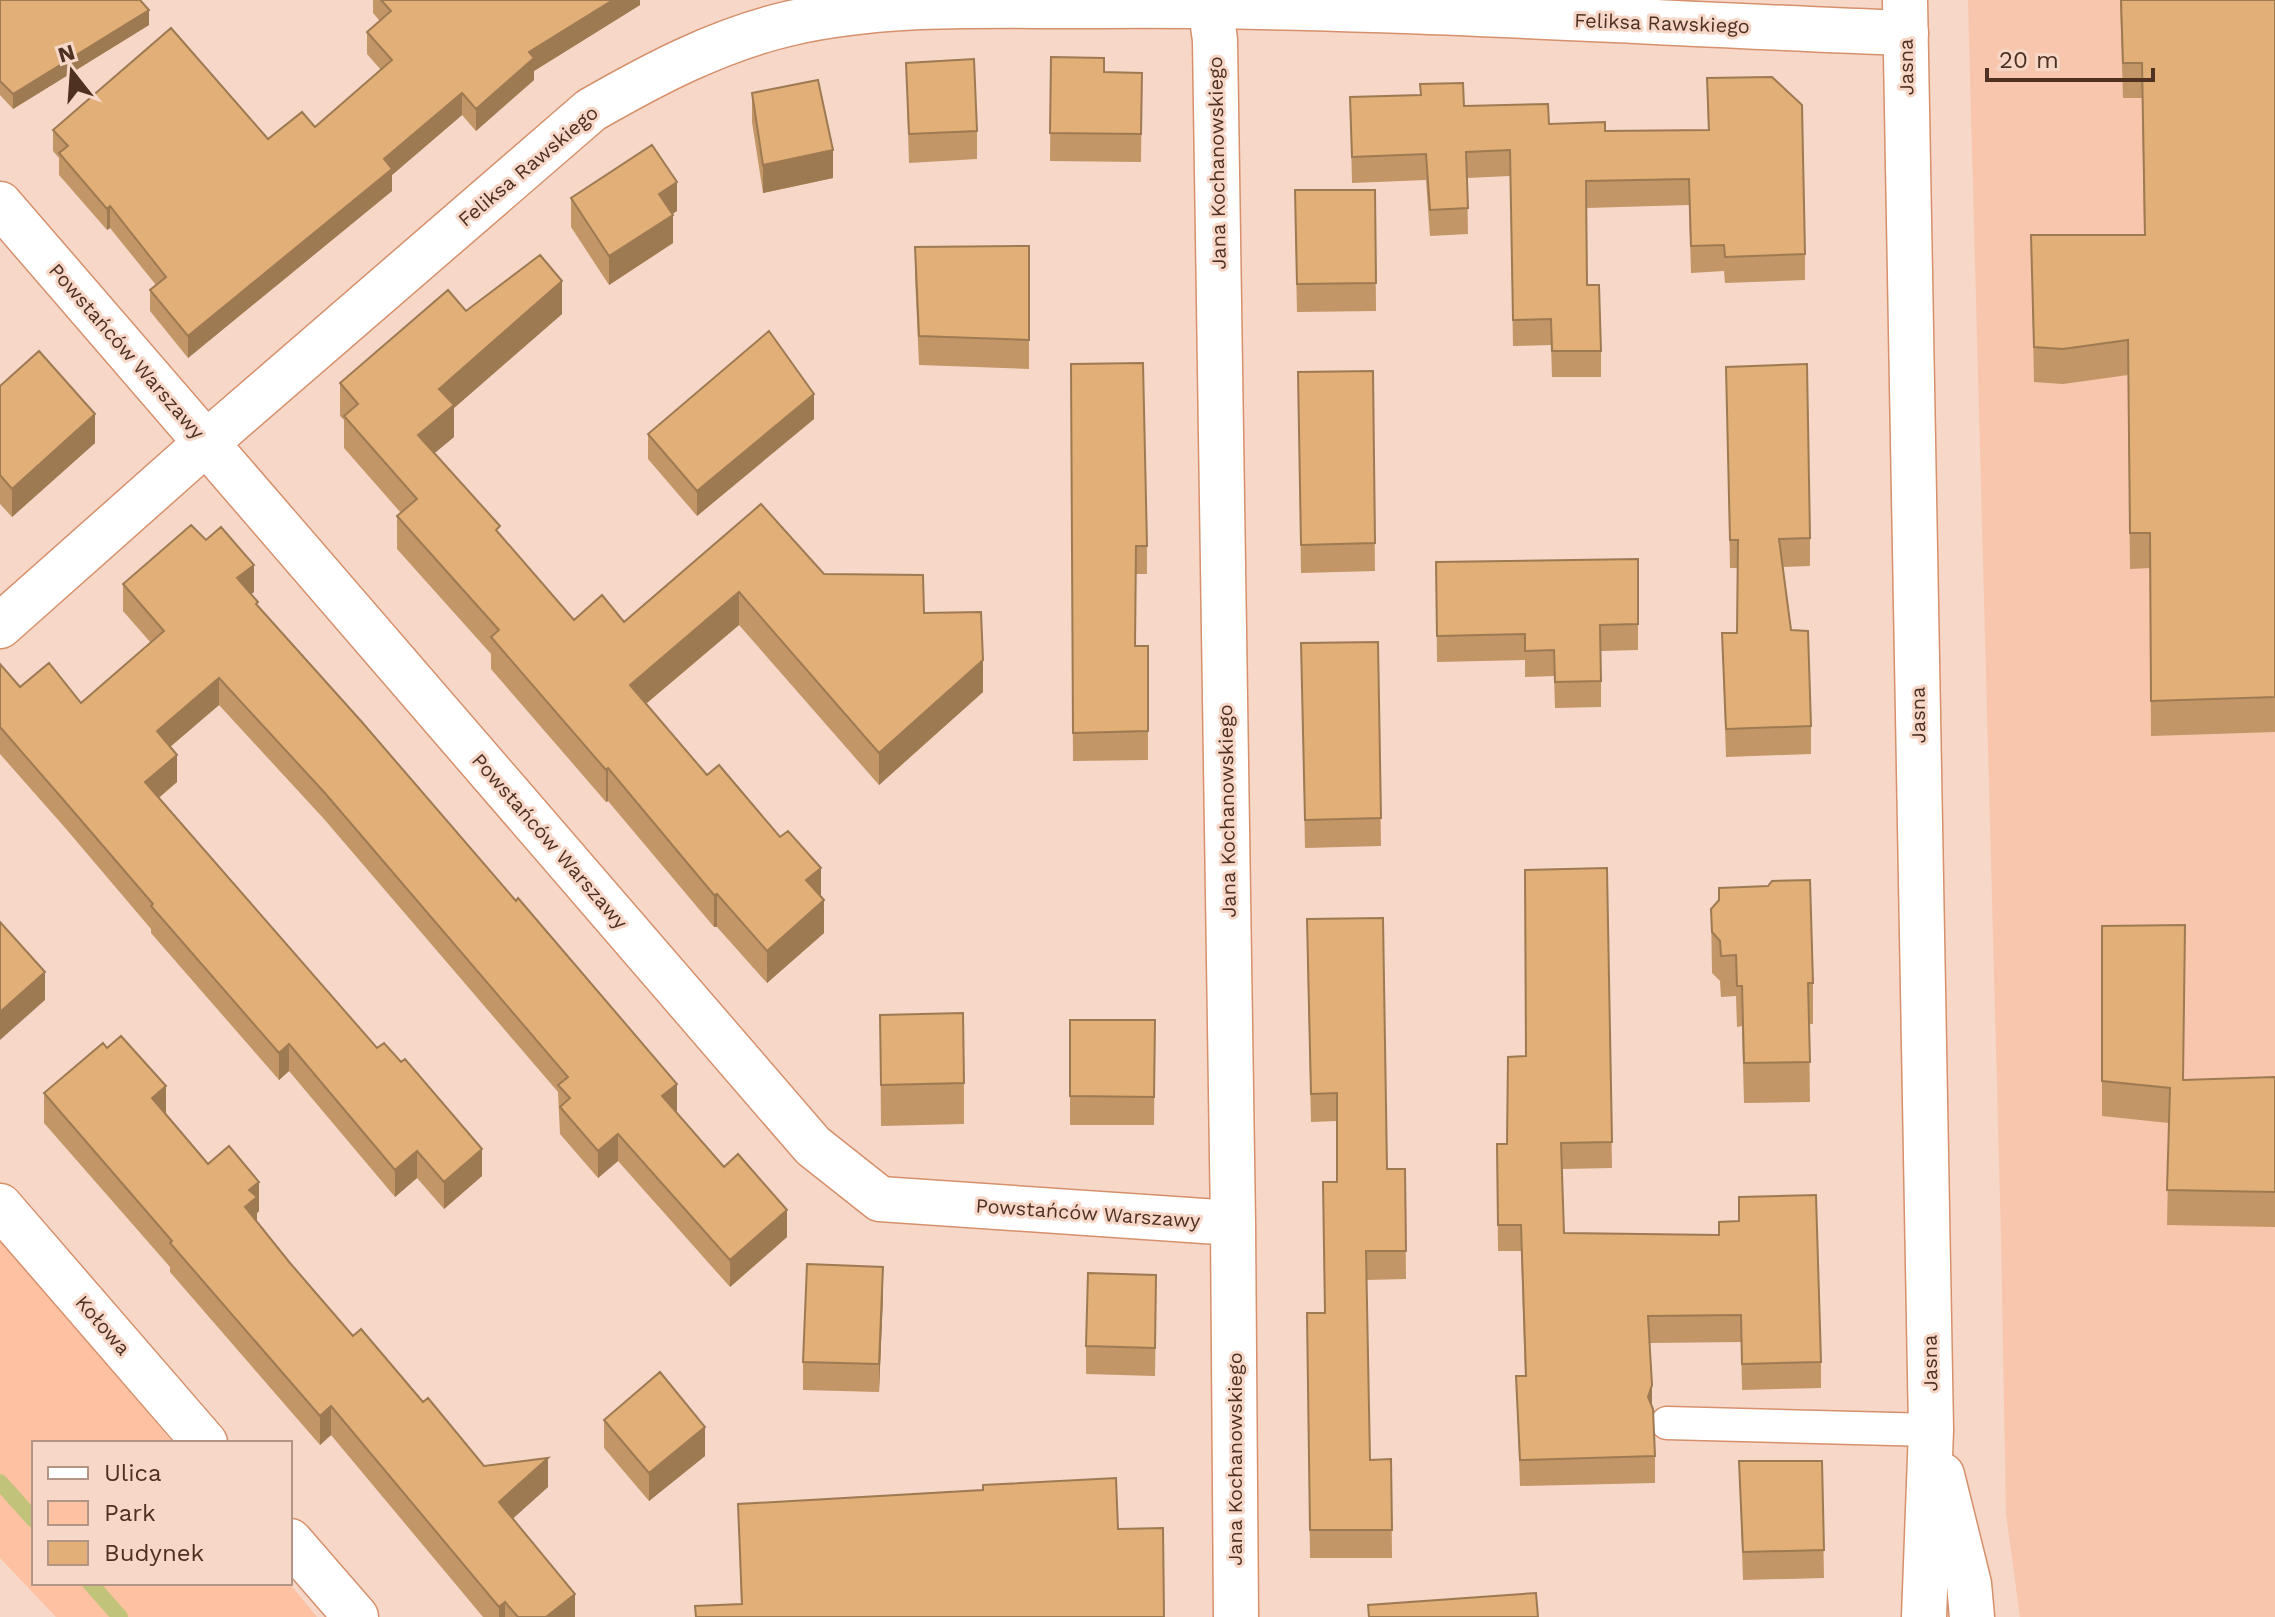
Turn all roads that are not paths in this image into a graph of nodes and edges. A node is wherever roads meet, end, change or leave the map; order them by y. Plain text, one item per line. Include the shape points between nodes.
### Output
1 (1209, 2) edge
2 (1906, 16) edge
3 (0, 204) edge
4 (206, 443) junction
5 (0, 626) edge
6 (0, 1206) edge
7 (1233, 1223) junction
8 (1667, 1423) dead end
9 (1931, 1430) junction
10 (203, 1441) edge
11 (292, 1543) edge
12 (356, 1617) edge
13 (1236, 1617) edge
14 (1924, 1617) edge
15 (1972, 1617) edge

1 - 2 street, Feliksa Rawskiego
1 - 4 street, Feliksa Rawskiego via 889,10 832,16 732,39 591,110
1 - 7 street, Jana Kochanowskiego via 1215,40
2 - 9 street, Jasna
3 - 4 street, Powstańców Warszawy
4 - 5 street, Feliksa Rawskiego
4 - 7 street, Powstańców Warszawy via 813,1146 880,1199
6 - 10 street, Kołowa
7 - 13 street, Jana Kochanowskiego
8 - 9 lane
9 - 14 street, Jasna
9 - 15 street, Jasna via 1969,1584
11 - 12 street

